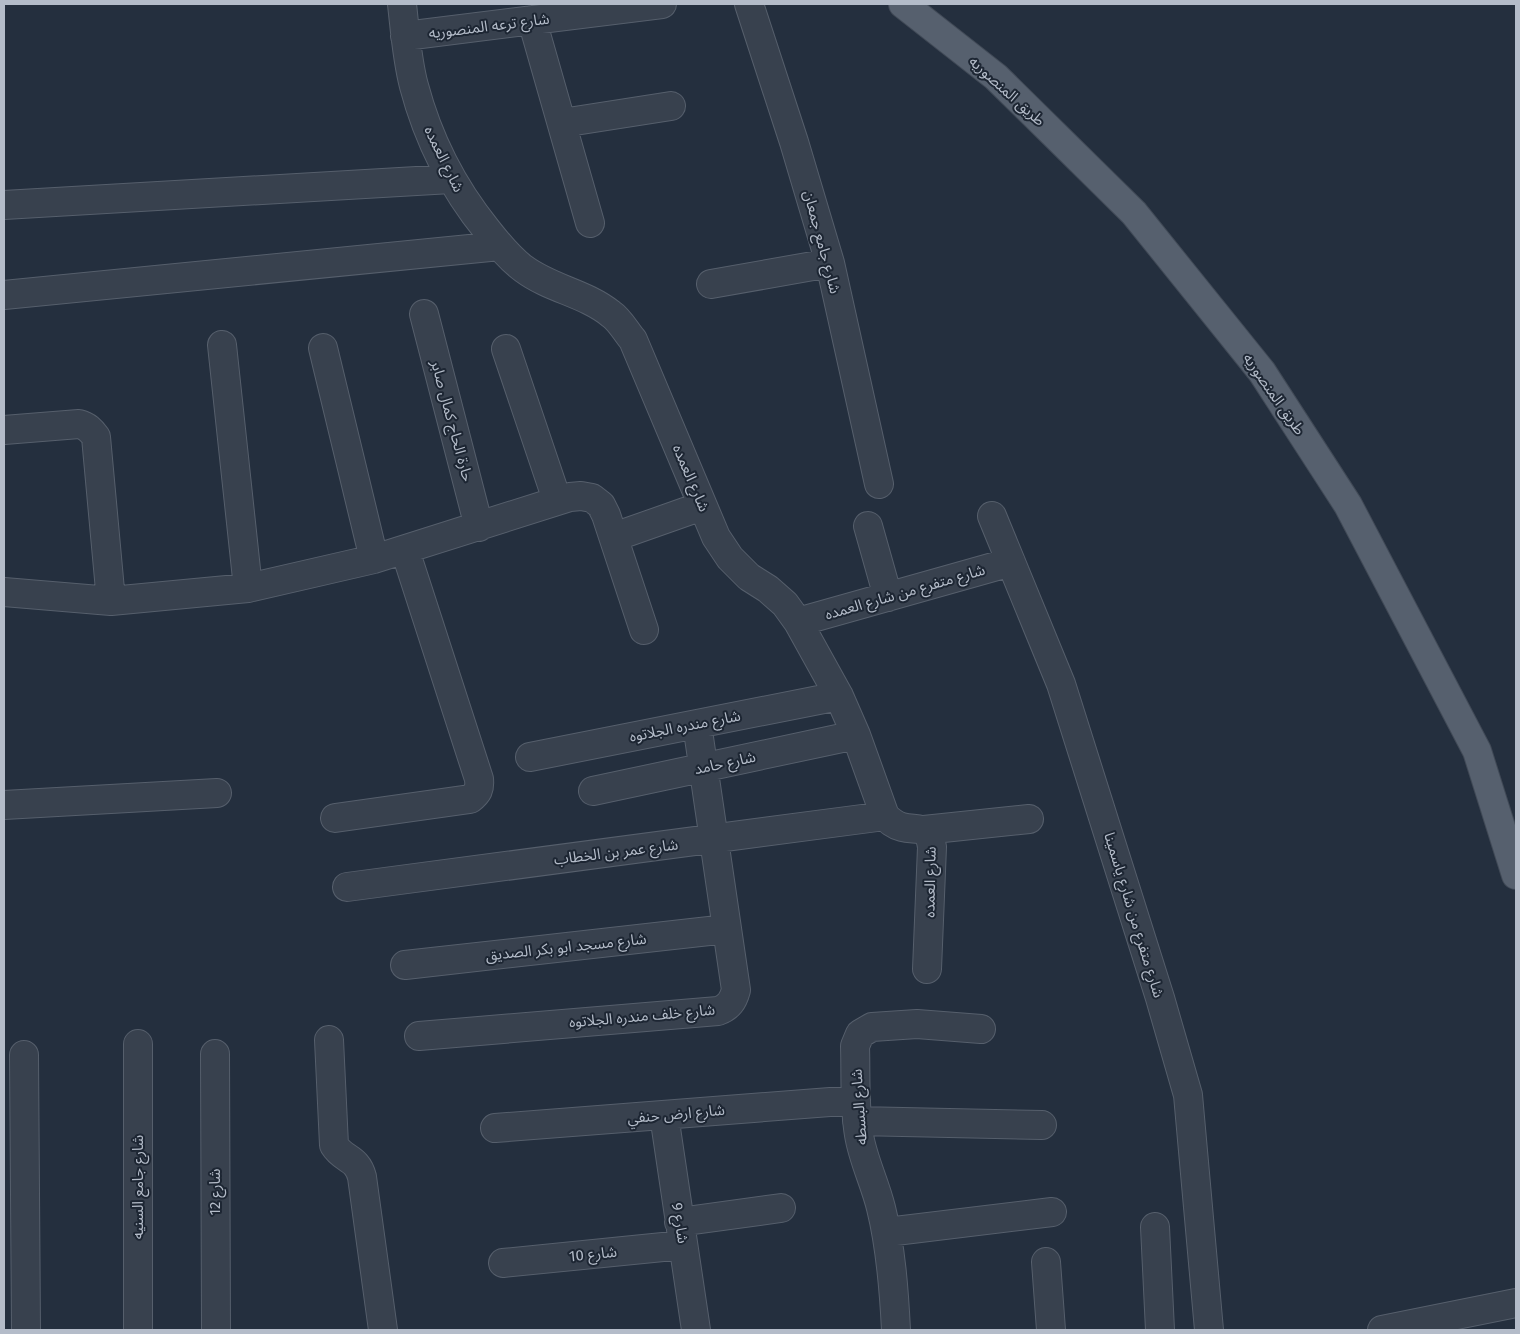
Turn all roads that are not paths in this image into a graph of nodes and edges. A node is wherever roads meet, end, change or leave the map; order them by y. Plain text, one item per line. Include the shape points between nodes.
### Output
1 (402, 4) edge
2 (662, 4) edge
3 (749, 4) edge
4 (903, 4) edge
5 (532, 20) junction
6 (405, 36) junction
7 (671, 106) dead end
8 (562, 123) junction
9 (451, 179) junction
10 (4, 205) edge
11 (590, 222) dead end
12 (500, 246) junction
13 (830, 263) junction
14 (711, 284) dead end
15 (4, 295) edge
16 (424, 314) dead end
17 (222, 345) dead end
18 (323, 348) dead end
19 (506, 349) dead end
20 (4, 430) edge
21 (879, 484) dead end
22 (557, 500) junction
23 (702, 506) junction
24 (992, 516) dead end
25 (868, 526) dead end
26 (480, 527) junction
27 (614, 537) junction
28 (405, 550) junction
29 (374, 559) junction
30 (1011, 562) junction
31 (248, 588) junction
32 (4, 592) edge
33 (888, 597) junction
34 (111, 600) junction
35 (798, 622) junction
36 (644, 630) dead end
37 (839, 696) junction
38 (696, 724) junction
39 (856, 735) junction
40 (530, 757) dead end
41 (703, 767) junction
42 (593, 791) dead end
43 (217, 793) dead end
44 (4, 805) edge
45 (884, 816) junction
46 (335, 818) dead end
47 (1029, 819) dead end
48 (924, 830) junction
49 (713, 839) junction
50 (1516, 875) edge
51 (347, 887) dead end
52 (727, 929) junction
53 (404, 965) dead end
54 (927, 969) dead end
55 (981, 1028) dead end
56 (419, 1036) dead end
57 (329, 1040) dead end
58 (138, 1044) dead end
59 (215, 1054) dead end
60 (24, 1055) dead end
61 (857, 1110) junction
62 (664, 1115) junction
63 (1042, 1125) dead end
64 (495, 1128) dead end
65 (781, 1208) dead end
66 (1052, 1212) dead end
67 (1155, 1227) dead end
68 (887, 1232) junction
69 (681, 1234) junction
70 (1046, 1262) dead end
71 (503, 1263) dead end
72 (1516, 1303) edge
73 (26, 1330) edge
74 (138, 1330) edge
75 (216, 1330) edge
76 (383, 1330) edge
77 (696, 1330) edge
78 (896, 1330) edge
79 (1051, 1330) edge
80 (1160, 1330) edge
81 (1209, 1330) edge
82 (1382, 1330) edge

1 - 6 street, شارع العمده
2 - 5 street, شارع ترعه المنصوريه
3 - 13 street, شارع جامع جمعان
4 - 50 main road, طريق المنصوريه via 996,77 1134,213 1262,372 1348,505 1477,751
5 - 6 street, شارع ترعه المنصوريه
5 - 8 street
6 - 9 street, شارع العمده via 414,86 429,133
7 - 8 street
8 - 11 street
9 - 10 street
9 - 12 street, شارع العمده
12 - 15 street
12 - 23 street, شارع العمده via 523,269 552,286 584,297 612,314 633,340
13 - 14 street
13 - 21 street, شارع جامع جمعان
16 - 26 street, حارة الحاج كمال صابر
17 - 31 street
18 - 29 street
19 - 22 street
20 - 34 street via 79,424 86,426 96,437
22 - 26 street
22 - 27 street via 581,496 592,498 601,505
23 - 27 street
23 - 35 street, شارع العمده via 730,558 785,604
24 - 30 street, شارع متفرع من شارع ياسمينا
25 - 33 street
26 - 28 street
27 - 36 street
28 - 29 street
28 - 46 street via 480,788 470,799
29 - 31 street
30 - 33 street, شارع متفرع من شارع العمده
30 - 81 street, شارع متفرع من شارع ياسمينا via 1061,684 1188,1095
31 - 34 street
32 - 34 street
33 - 35 street, شارع متفرع من شارع العمده
35 - 37 street, شارع العمده
37 - 38 street, شارع مندره الجلاتوه
37 - 39 street, شارع العمده
38 - 40 street, شارع مندره الجلاتوه
38 - 41 street, شارع خلف مندره الجلاتوه
39 - 41 street, شارع حامد
39 - 45 street, شارع العمده
41 - 42 street, شارع حامد
41 - 49 street, شارع خلف مندره الجلاتوه
43 - 44 street
45 - 48 street, شارع العمده via 903,828
45 - 49 street, شارع عمر بن الخطاب
47 - 48 street
48 - 54 street, شارع العمده via 931,837 932,846
49 - 51 street, شارع عمر بن الخطاب
49 - 52 street, شارع خلف مندره الجلاتوه
52 - 53 street, شارع مسجد ابو بكر الصديق
52 - 56 street, شارع خلف مندره الجلاتوه via 736,990 730,1004 718,1011
55 - 61 street, شارع البسطه via 917,1024 865,1030 855,1046
57 - 76 street via 334,1145 338,1152 357,1164 362,1176
58 - 74 street, شارع جامع السنيه
59 - 75 street, شارع 12
60 - 73 street
61 - 62 street, شارع ارض حنفي
61 - 63 street, شارع ارض حنفي
61 - 68 street, شارع البسطه via 862,1154
62 - 64 street, شارع ارض حنفي
62 - 69 street, شارع 9
65 - 69 street, شارع 10
66 - 68 street
67 - 80 street
68 - 78 street, شارع البسطه
69 - 71 street, شارع 10
69 - 77 street, شارع 9
70 - 79 street
72 - 82 street

